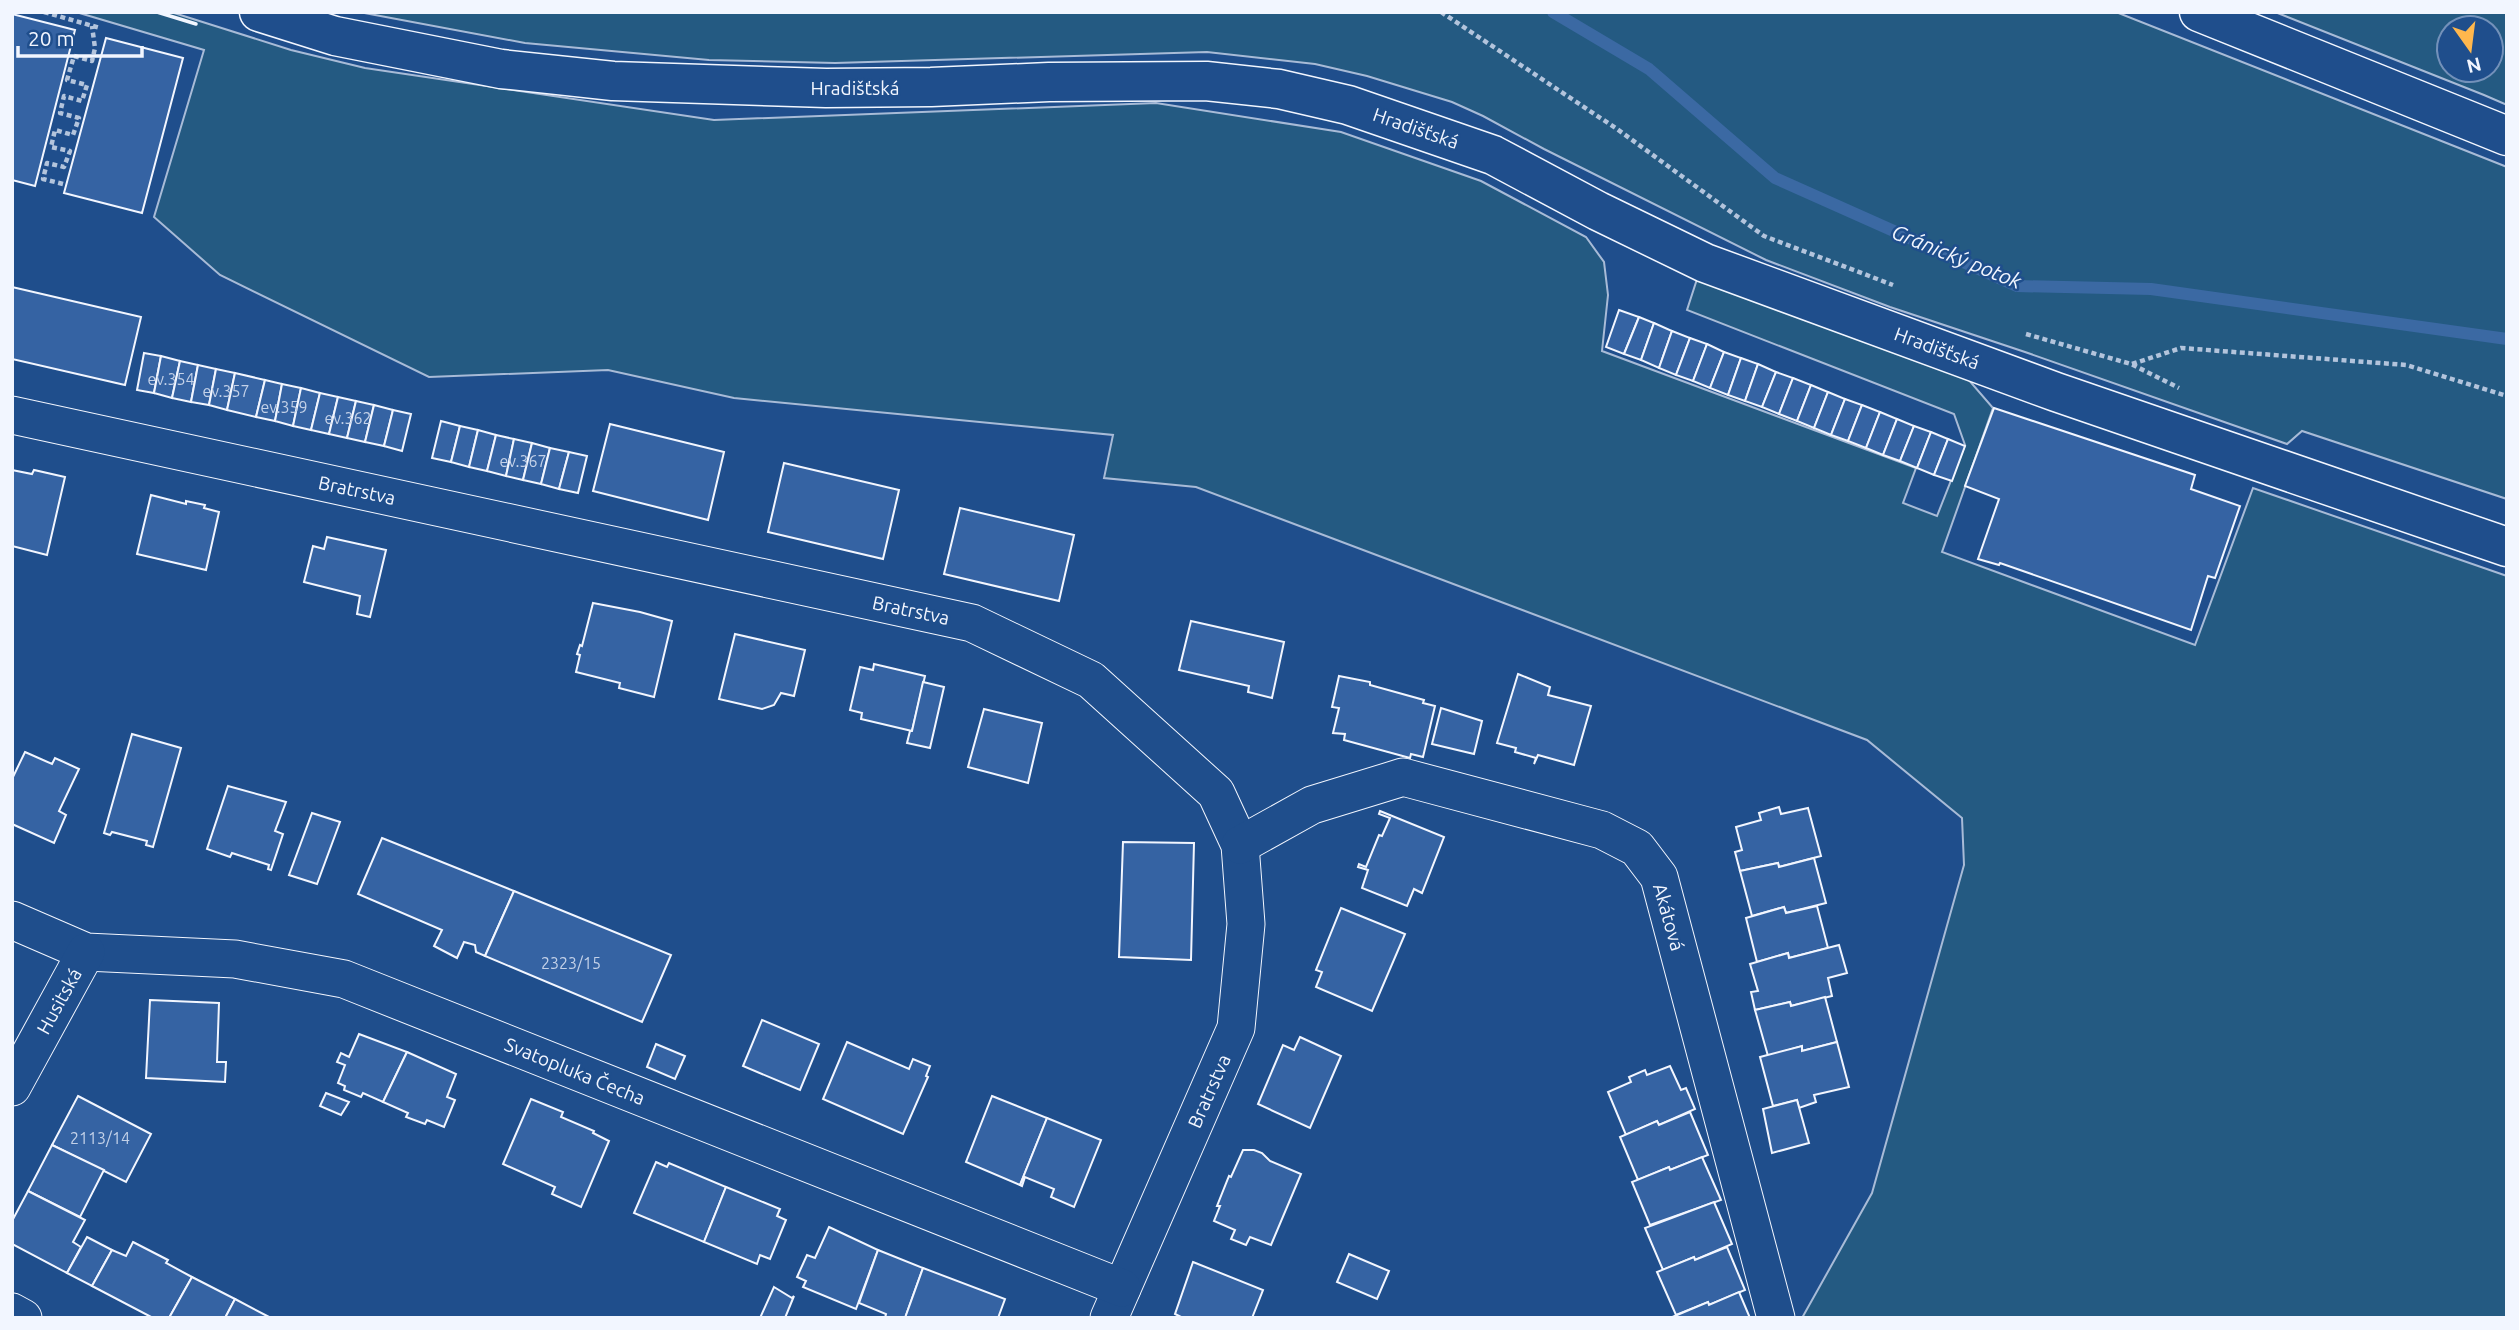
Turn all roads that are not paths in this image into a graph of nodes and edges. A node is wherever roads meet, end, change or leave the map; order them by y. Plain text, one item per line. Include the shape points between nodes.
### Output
1 (259, 12) edge
2 (2199, 12) edge
3 (2507, 136) edge
4 (12, 415) edge
5 (2507, 547) edge
6 (1240, 845) junction
7 (12, 920) edge
8 (86, 952) junction
9 (12, 1087) edge
10 (1116, 1303) edge
11 (12, 1312) edge
12 (23, 1318) edge
13 (1776, 1318) edge

1 - 5 street, Hradišťská via 335,36 488,66 613,81 826,88 1206,81 1348,105 1493,155 1704,263 2056,392
2 - 3 street
4 - 6 street, Bratrstva via 972,623 1091,680 1216,793
6 - 10 street, Bratrstva via 1246,924 1236,1028
6 - 13 street, Akátová via 1312,805 1403,777 1602,830 1637,848 1659,877
7 - 8 street, Svatopluka Čecha
8 - 9 street, Husitská
8 - 10 street, Svatopluka Čecha via 235,959 344,979
11 - 12 street

